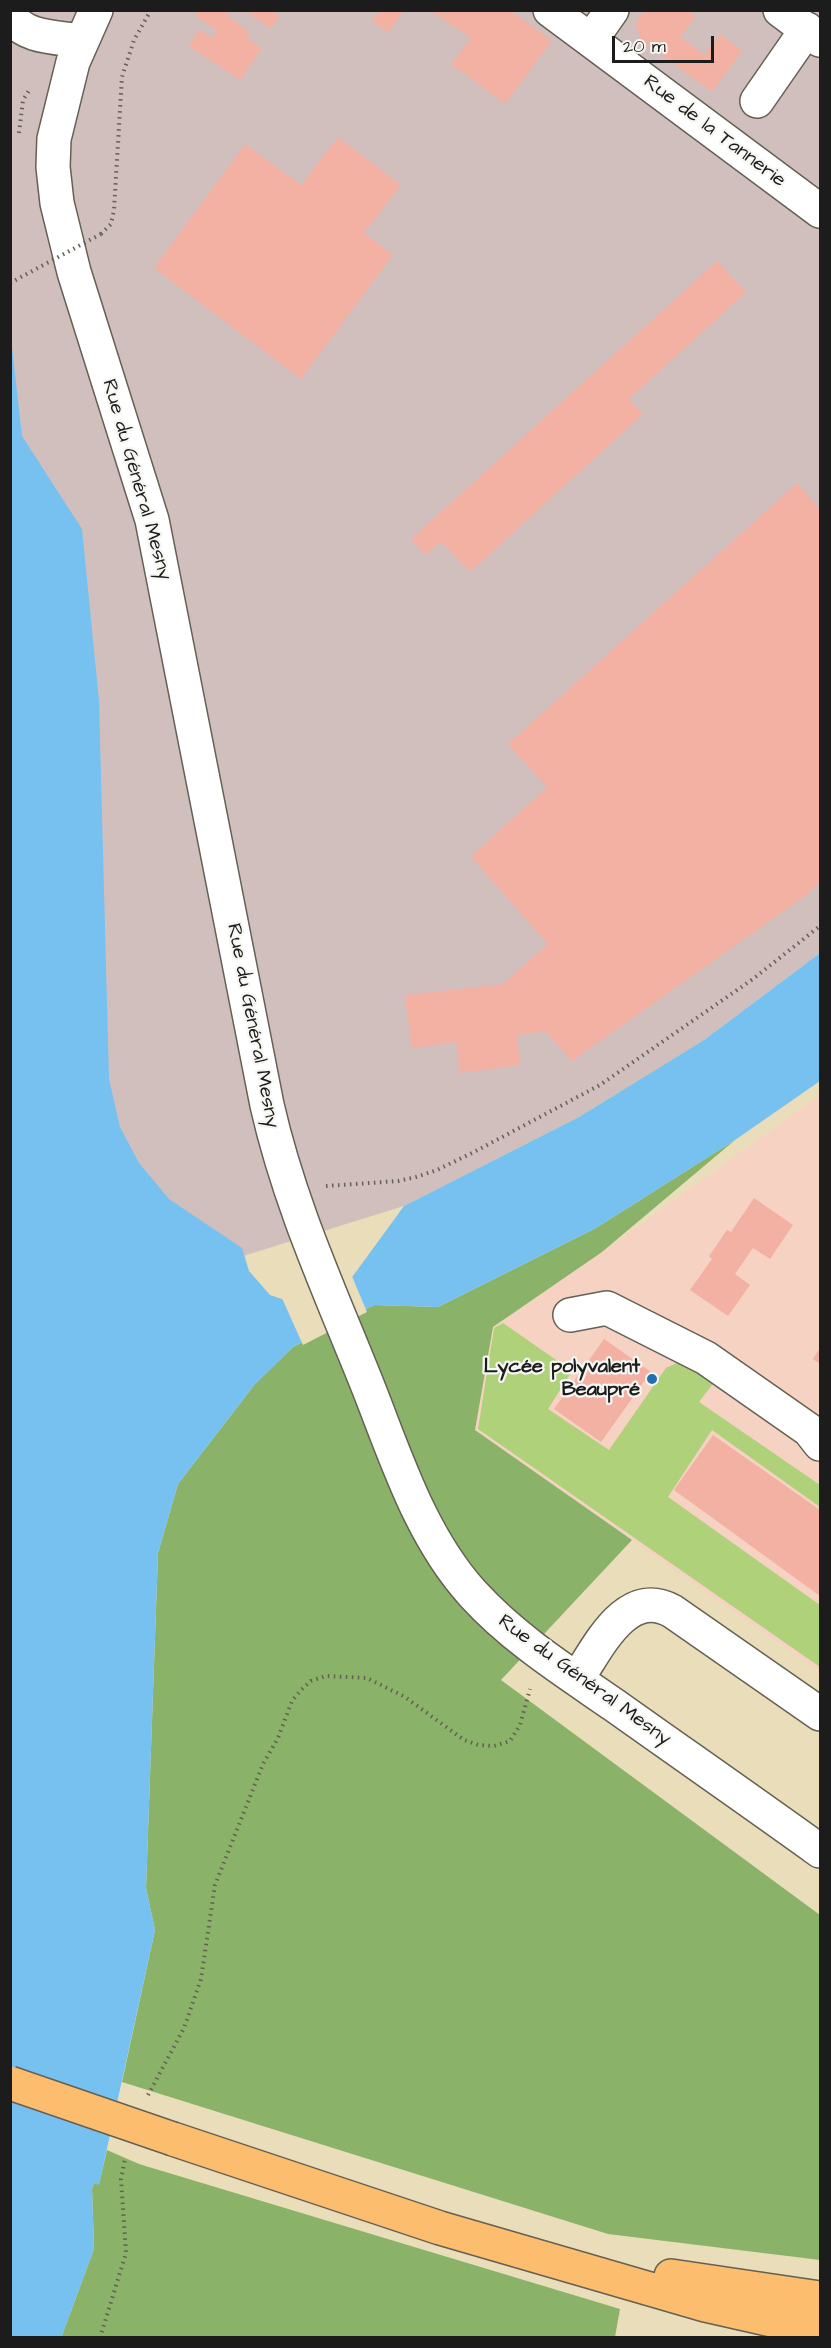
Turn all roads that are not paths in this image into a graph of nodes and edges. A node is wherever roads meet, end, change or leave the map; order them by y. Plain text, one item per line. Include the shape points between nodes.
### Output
1 (96, 10) edge
2 (550, 10) edge
3 (612, 10) edge
4 (780, 10) edge
5 (10, 15) edge
6 (814, 34) edge
7 (591, 40) junction
8 (78, 51) junction
9 (757, 101) dead end
10 (820, 211) edge
11 (570, 1315) dead end
12 (820, 1444) edge
13 (577, 1679) junction
14 (820, 1714) edge
15 (820, 1851) edge
16 (10, 2083) edge
17 (440, 2228) junction
18 (820, 2298) edge
19 (820, 2331) edge

1 - 8 street, Rue du Général Mesny
2 - 7 street, Rue de la Tannerie
3 - 7 street
4 - 6 street
5 - 8 street via 16,25 28,32
6 - 9 street
7 - 10 street, Rue de la Tannerie
8 - 13 street, Rue du Général Mesny via 54,138 57,203 74,272 152,520 267,1105 290,1194 422,1514 458,1575 492,1613
11 - 12 street via 607,1308 706,1358 809,1430
13 - 14 street via 617,1621 637,1607 651,1604 672,1611
13 - 15 street, Rue du Général Mesny
16 - 17 main road, bridge
17 - 18 main road via 678,2278
17 - 19 main road via 705,2305

